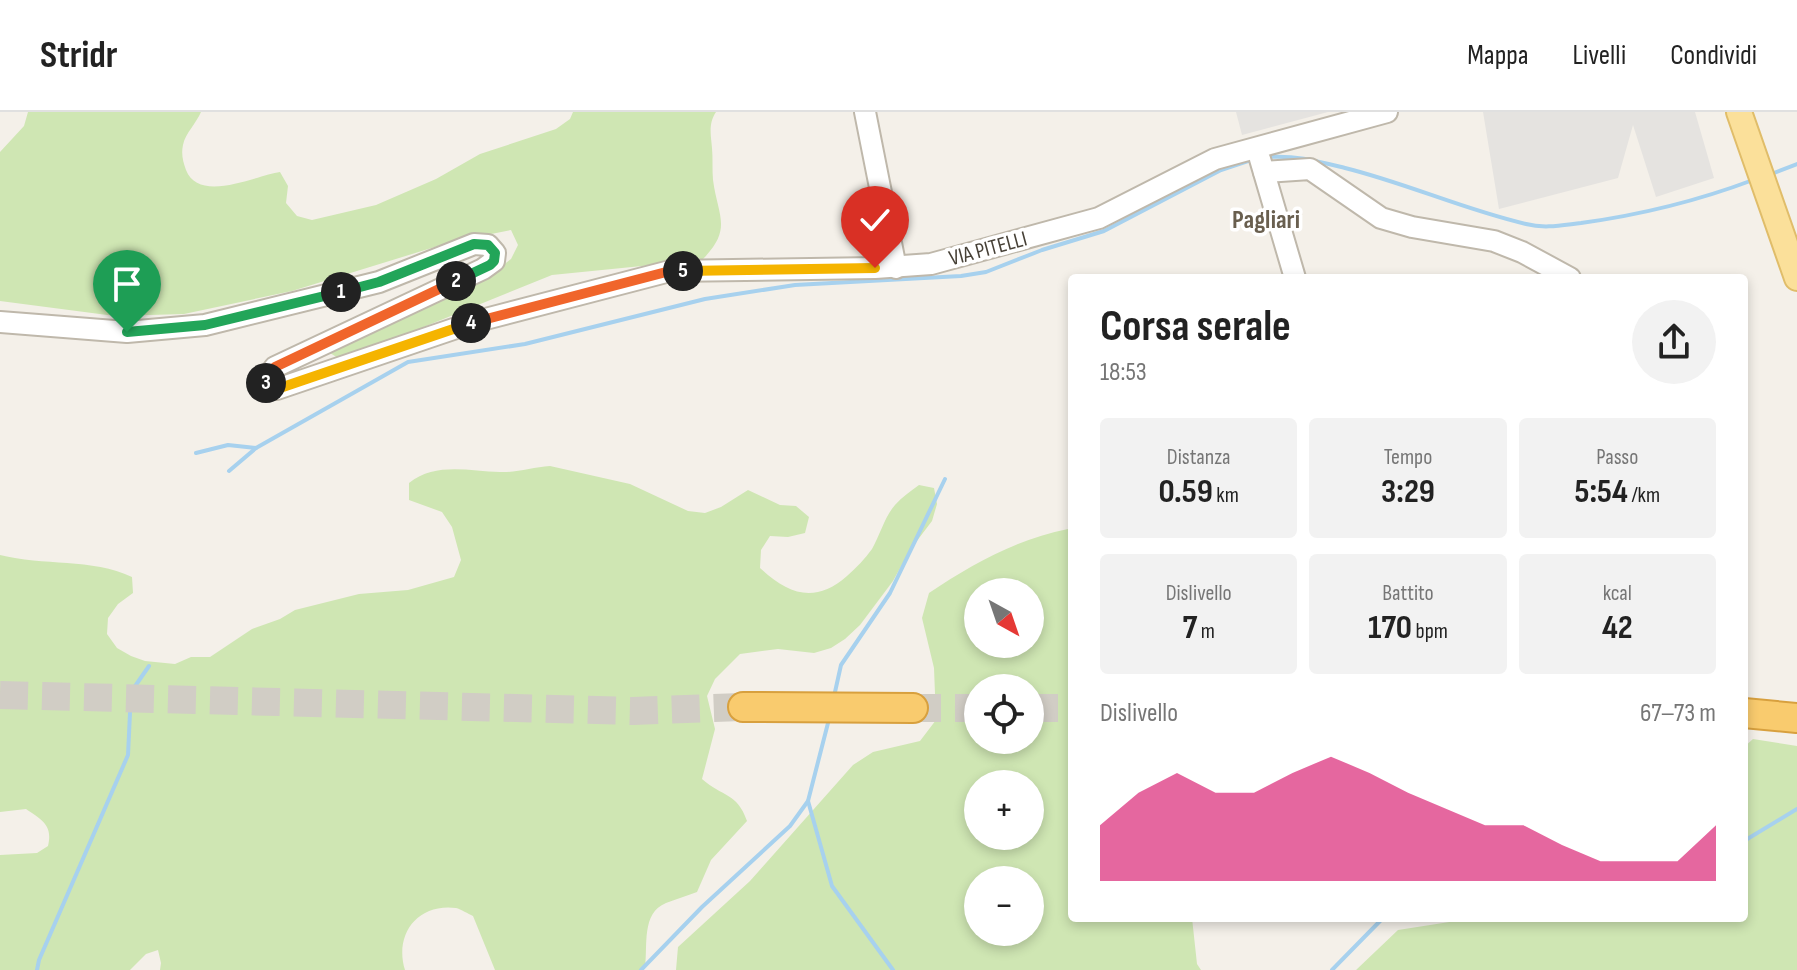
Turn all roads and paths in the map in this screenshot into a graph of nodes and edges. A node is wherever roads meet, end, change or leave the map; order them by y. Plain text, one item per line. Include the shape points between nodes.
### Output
1 (865, 112) edge
2 (1387, 112) edge
3 (1739, 112) edge
4 (1260, 159) junction
5 (896, 268) junction
6 (1294, 274) edge
7 (1563, 274) edge
8 (1797, 278) edge
9 (0, 322) edge
10 (743, 707) tunnel mouth
11 (913, 708) tunnel mouth
12 (1748, 713) edge
13 (1797, 718) edge

1 - 5 street
2 - 4 street, VIA PITELLI
3 - 8 main road
4 - 5 street, VIA PITELLI via 1215,159 1099,218 931,264
4 - 6 street
4 - 7 street via 1310,169 1381,218 1494,241
5 - 9 street, VIA PITELLI via 670,271 474,322 277,389 266,383 275,367 483,269 495,253 488,245 474,244 379,282 205,325 127,332
10 - 11 highway
12 - 13 highway

